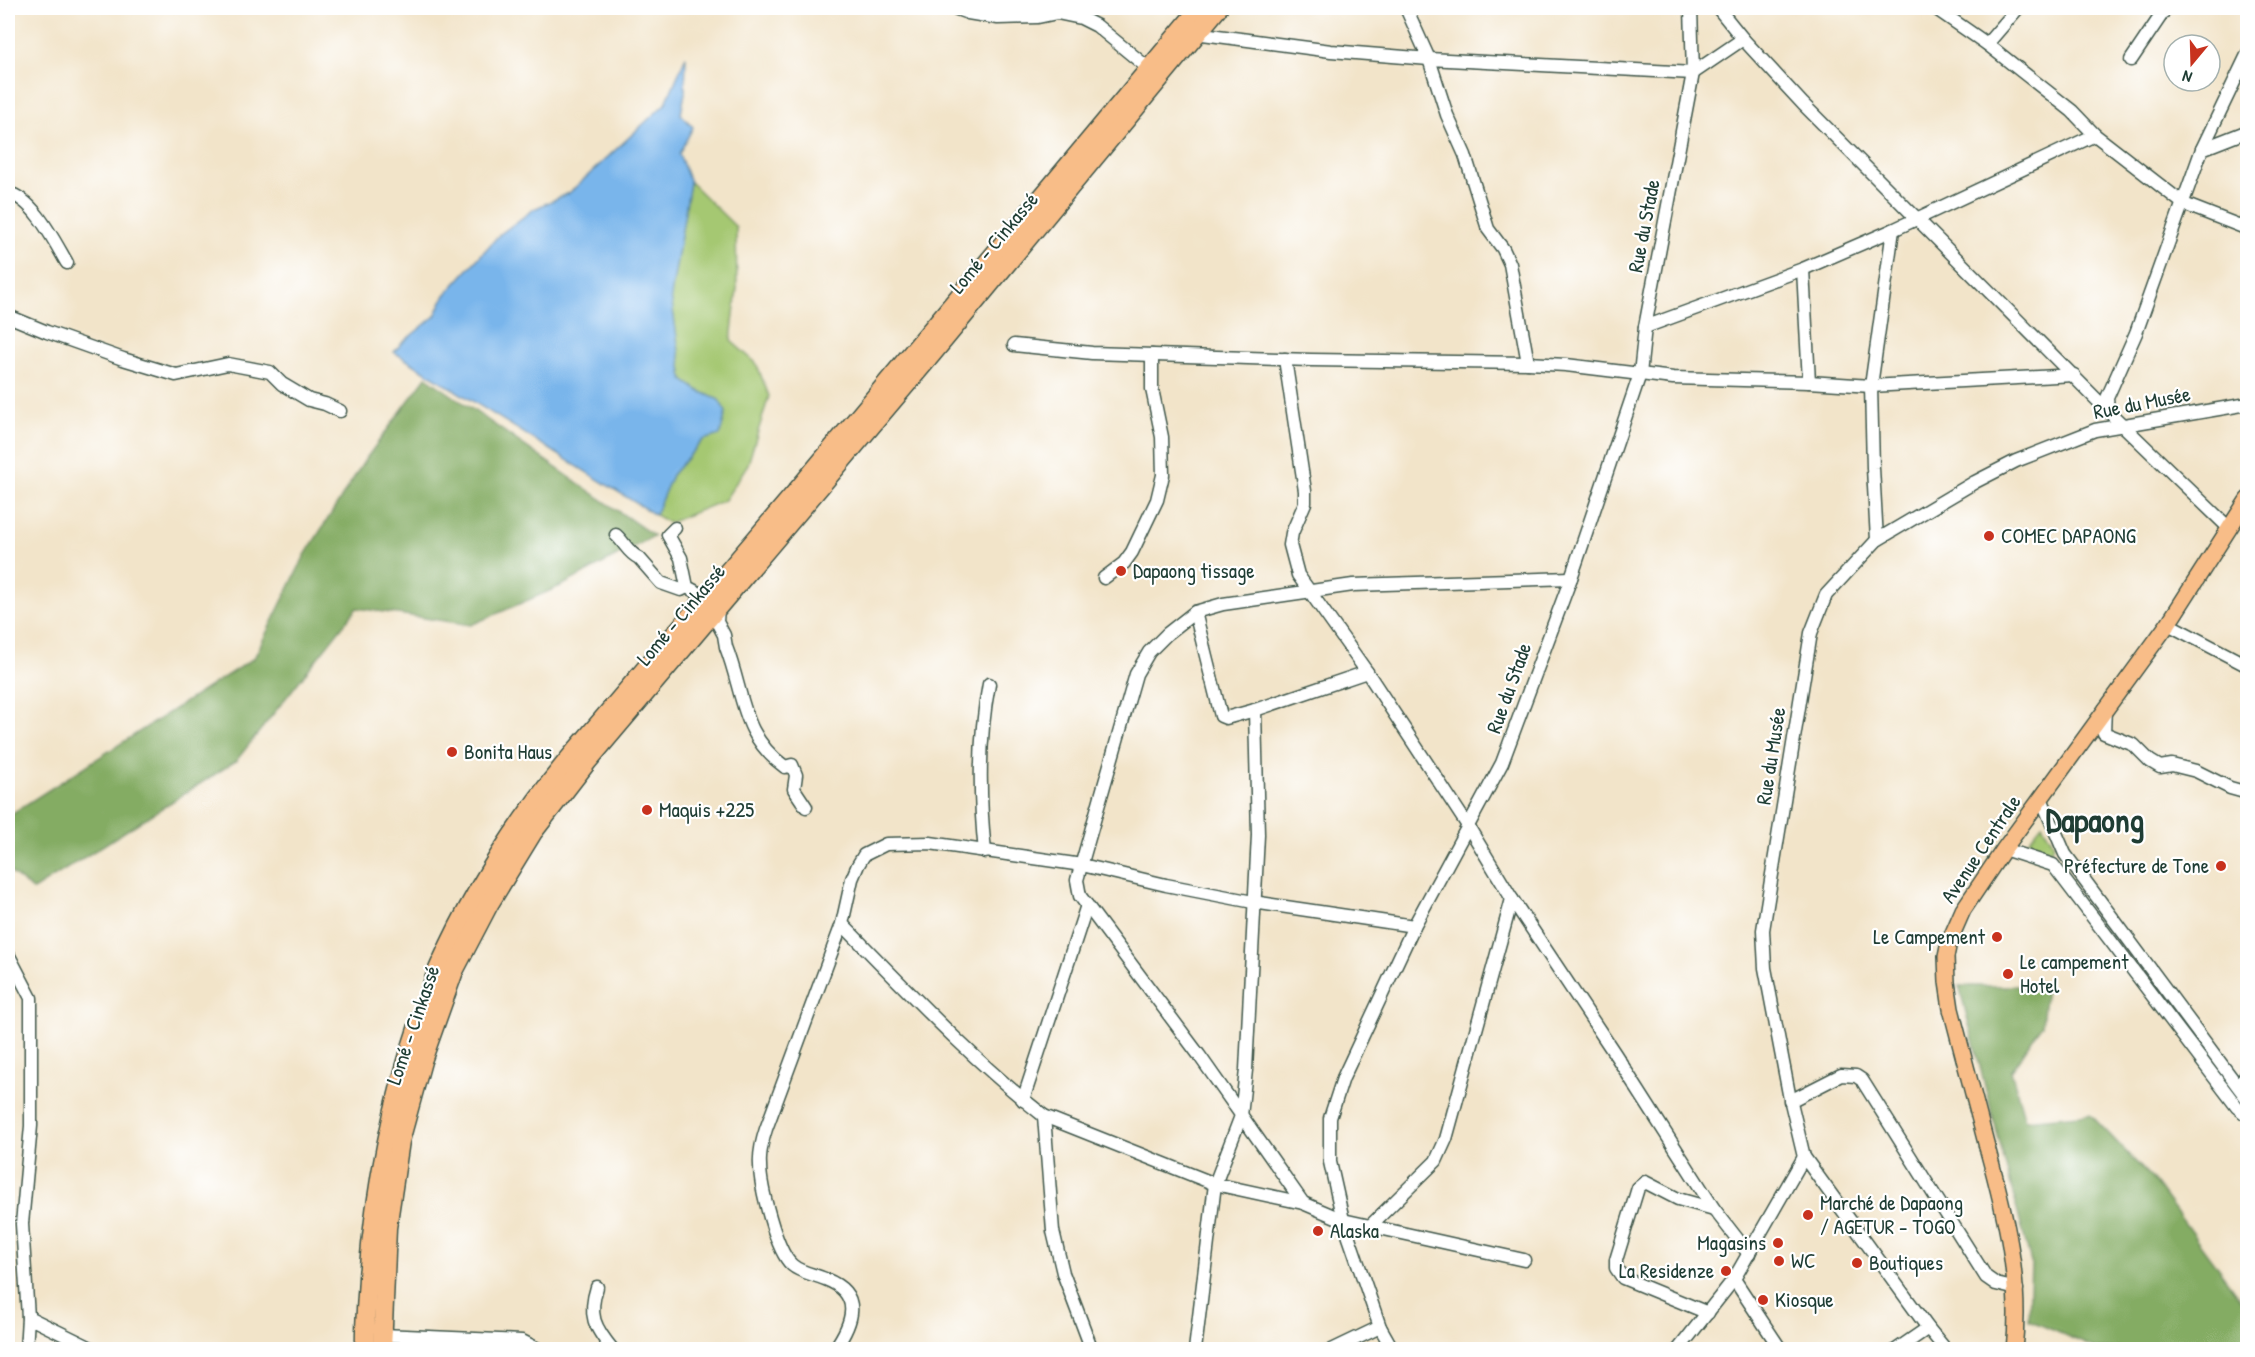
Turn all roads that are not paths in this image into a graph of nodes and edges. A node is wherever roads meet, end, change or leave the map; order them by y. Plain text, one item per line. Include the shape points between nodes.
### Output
1 (954, 8) edge
2 (1200, 8) edge
3 (1218, 8) edge
4 (1406, 8) edge
5 (1691, 8) edge
6 (1718, 8) edge
7 (1935, 8) edge
8 (2018, 8) edge
9 (2166, 8) edge
10 (1190, 30) junction
11 (1743, 39) junction
12 (1987, 44) junction
13 (2247, 53) edge
14 (1430, 59) junction
15 (2132, 60) dead end
16 (1148, 68) junction
17 (1693, 73) junction
18 (2247, 131) edge
19 (2095, 135) junction
20 (2202, 149) junction
21 (8, 193) edge
22 (2184, 204) junction
23 (1918, 219) junction
24 (2247, 229) edge
25 (1893, 230) junction
26 (67, 263) dead end
27 (1803, 269) junction
28 (8, 316) edge
29 (1645, 327) junction
30 (1014, 345) dead end
31 (1152, 355) junction
32 (1285, 359) junction
33 (1528, 363) junction
34 (1640, 374) junction
35 (2074, 375) junction
36 (1809, 382) junction
37 (1871, 386) junction
38 (2247, 404) edge
39 (340, 411) dead end
40 (2108, 411) junction
41 (2121, 424) junction
42 (2247, 499) edge
43 (675, 528) dead end
44 (2229, 528) junction
45 (616, 535) dead end
46 (1877, 540) junction
47 (1104, 578) dead end
48 (1571, 578) junction
49 (687, 587) junction
50 (1311, 591) junction
51 (712, 601) junction
52 (1195, 612) junction
53 (2168, 624) junction
54 (2247, 666) edge
55 (1367, 672) junction
56 (989, 684) dead end
57 (2105, 708) junction
58 (1255, 710) junction
59 (2247, 793) edge
60 (2041, 798) junction
61 (806, 807) dead end
62 (1468, 826) junction
63 (2004, 849) junction
64 (985, 852) junction
65 (1082, 865) junction
66 (1512, 899) junction
67 (1253, 902) junction
68 (1087, 905) junction
69 (842, 924) junction
70 (1414, 926) junction
71 (8, 954) edge
72 (447, 968) junction
73 (2205, 1041) junction
74 (2193, 1049) junction
75 (2247, 1072) edge
76 (2238, 1086) junction
77 (1023, 1100) junction
78 (2247, 1100) edge
79 (1791, 1101) junction
80 (1044, 1116) junction
81 (1241, 1116) junction
82 (2247, 1116) edge
83 (1804, 1157) junction
84 (1215, 1184) junction
85 (1304, 1203) junction
86 (1714, 1209) junction
87 (1343, 1220) junction
88 (1371, 1225) junction
89 (1749, 1254) junction
90 (1524, 1260) dead end
91 (1734, 1279) junction
92 (597, 1287) dead end
93 (2017, 1290) junction
94 (1708, 1313) junction
95 (28, 1317) junction
96 (1380, 1327) junction
97 (1928, 1328) junction
98 (382, 1342) edge
99 (26, 1350) edge
100 (95, 1350) edge
101 (364, 1350) edge
102 (540, 1350) edge
103 (613, 1350) edge
104 (834, 1350) edge
105 (1092, 1350) edge
106 (1195, 1350) edge
107 (1332, 1350) edge
108 (1393, 1350) edge
109 (1678, 1350) edge
110 (1781, 1350) edge
111 (1896, 1350) edge
112 (1946, 1350) edge
113 (2014, 1350) edge

1 - 16 street via 998,18 1057,13 1081,18 1097,26
2 - 10 highway, Lomé - Cinkassé
3 - 10 highway, Lomé - Cinkassé
4 - 14 street
5 - 17 street, Rue du Stade
6 - 11 street
7 - 12 street
8 - 12 street
9 - 15 street
10 - 14 street via 1331,51
10 - 16 highway, Lomé - Cinkassé
10 - 51 highway, Lomé - Cinkassé via 932,354
11 - 17 street
11 - 23 street
12 - 19 street via 2072,111
13 - 20 street
14 - 17 street
14 - 33 street via 1488,229 1510,264
16 - 51 highway, Lomé - Cinkassé
17 - 29 street, Rue du Stade
18 - 20 street
19 - 22 street
19 - 23 street
20 - 22 street
21 - 26 street via 16,195 33,211
22 - 24 street
22 - 40 street via 2107,398
23 - 25 street
23 - 35 street
25 - 27 street
25 - 37 street
27 - 29 street
27 - 36 street
28 - 39 street via 101,352 176,375 228,364 270,372 309,400
29 - 34 street, Rue du Stade
30 - 31 street via 1067,352
31 - 32 street
31 - 47 street via 1152,389 1162,437 1163,475 1157,500 1132,552
32 - 33 street
32 - 50 street via 1305,492 1290,545 1298,575
33 - 34 street
34 - 36 street via 1708,381
34 - 48 street, Rue du Stade
35 - 37 street
35 - 40 street
36 - 37 street
37 - 46 street
38 - 41 street, Rue du Musée
40 - 41 street
41 - 44 street
41 - 46 street, Rue du Musée via 2095,429 2016,461
42 - 44 main road, Avenue Centrale
43 - 49 street via 668,535 681,558
44 - 53 main road, Avenue Centrale
45 - 49 street via 624,548 639,558 661,583 681,590
46 - 79 street, Rue du Musée via 1826,596 1810,633 1763,930 1765,968
48 - 50 street via 1353,585
48 - 62 street, Rue du Stade via 1502,763
49 - 51 street
50 - 52 street
50 - 55 street
51 - 61 street via 749,723 767,752 785,767 792,765 794,789
51 - 72 highway, Lomé - Cinkassé via 545,787 497,858
52 - 58 street via 1221,716
52 - 65 street via 1157,644 1137,674
53 - 54 street
53 - 57 main road, Avenue Centrale
55 - 58 street
55 - 62 street
56 - 64 street via 980,759
57 - 59 street via 2104,733 2134,745 2160,767 2172,765 2196,771
57 - 60 main road, Avenue Centrale
58 - 67 street via 1258,835
60 - 63 main road, Avenue Centrale
60 - 73 street via 2064,854
62 - 66 street
62 - 70 street, Rue du Stade
63 - 74 street via 2053,865
63 - 93 main road, Avenue Centrale via 1954,929 1946,974 1951,1009 1998,1185
64 - 65 street
64 - 69 street via 902,842 873,849 864,855 855,872
65 - 67 street
65 - 68 street via 1077,886
66 - 86 street
66 - 88 street via 1440,1153 1429,1169
67 - 70 street
67 - 81 street via 1248,1055
68 - 77 street
68 - 81 street
69 - 77 street
69 - 104 street via 766,1129 759,1164 782,1252 799,1270 839,1286 852,1305 852,1318
70 - 87 street, Rue du Stade via 1343,1078 1329,1118 1330,1162
71 - 95 street via 31,998 31,1126 22,1224
72 - 98 highway, Lomé - Cinkassé via 400,1141 387,1228
72 - 101 highway, Lomé - Cinkassé via 407,1058 386,1139 372,1227
73 - 74 street
73 - 76 street
74 - 82 street
75 - 76 street
76 - 78 street
77 - 80 street
79 - 83 street, Rue du Musée
79 - 93 street via 1841,1075 1862,1080 1986,1277
80 - 84 street
80 - 105 street via 1053,1231 1063,1273
81 - 84 street
81 - 85 street
83 - 89 street
83 - 97 street, Rue du Musée
84 - 85 street
84 - 106 street
85 - 87 street
86 - 89 street
86 - 94 street via 1684,1201 1645,1182 1638,1188 1616,1260 1623,1278
87 - 88 street
87 - 96 street, Rue du Stade
88 - 90 street
89 - 91 street
91 - 94 street
91 - 110 street
92 - 103 street via 592,1313 601,1336
93 - 113 main road, Avenue Centrale
94 - 109 street
95 - 99 street
95 - 100 street
96 - 107 street
96 - 108 street, Rue du Stade
97 - 111 street
97 - 112 street, Rue du Musée
98 - 102 street via 522,1341

